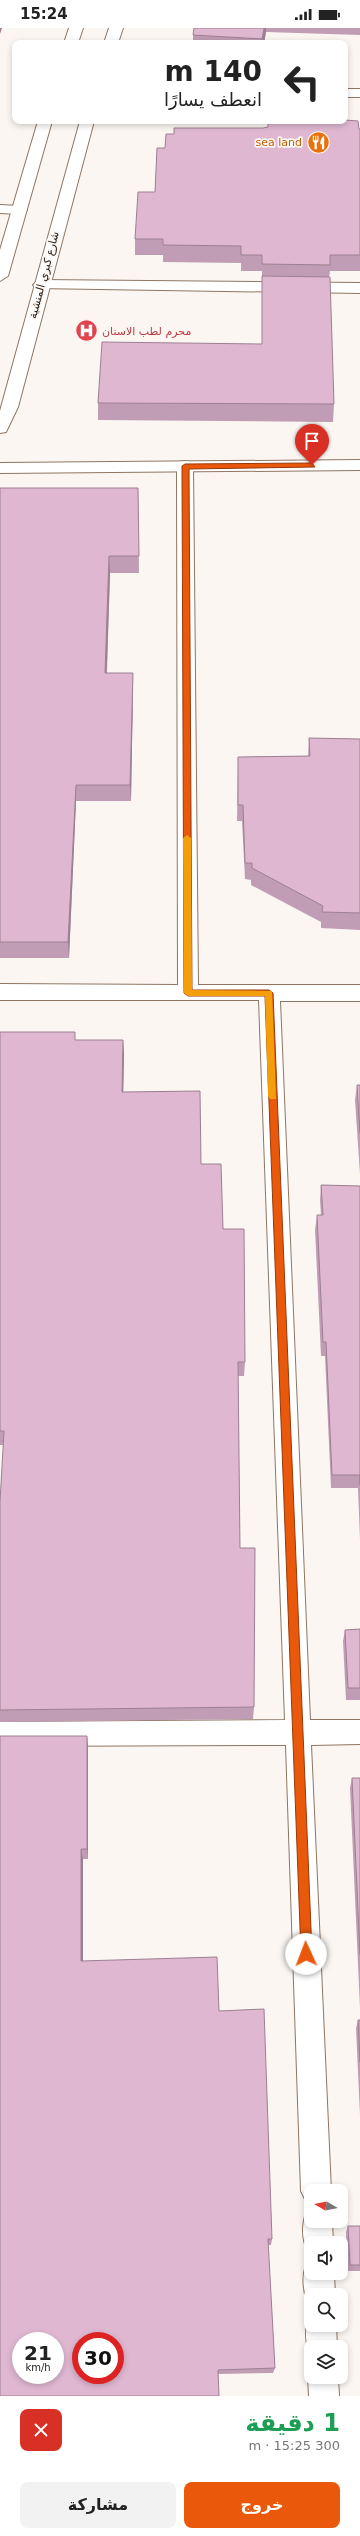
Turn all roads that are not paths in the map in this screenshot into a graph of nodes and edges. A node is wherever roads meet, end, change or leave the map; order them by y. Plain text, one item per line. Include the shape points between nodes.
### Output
1 (76, 28) edge
2 (116, 28) edge
3 (71, 40) edge
4 (112, 40) edge
5 (348, 93) edge
6 (360, 93) edge
7 (44, 124) edge
8 (86, 124) edge
9 (0, 209) edge
10 (20, 210) junction
11 (0, 276) edge
12 (41, 285) junction
13 (360, 288) edge
14 (0, 428) edge
15 (360, 465) edge
16 (185, 466) junction
17 (0, 468) edge
18 (0, 992) edge
19 (188, 993) junction
20 (269, 993) junction
21 (360, 993) edge
22 (298, 1732) junction
23 (360, 1732) edge
24 (0, 1734) edge
25 (316, 2184) edge
26 (323, 2384) edge
27 (324, 2396) edge

1 - 3 street
2 - 4 street
5 - 6 street
7 - 10 street
8 - 12 street, شارع كبري المنشية
9 - 10 street
10 - 11 street
12 - 13 street
12 - 14 street, شارع كبري المنشية via 10,407
15 - 16 street
16 - 17 street
16 - 19 street
18 - 19 street
19 - 20 street
20 - 21 street
20 - 22 street
22 - 23 street
22 - 24 street
22 - 25 street
26 - 27 street

